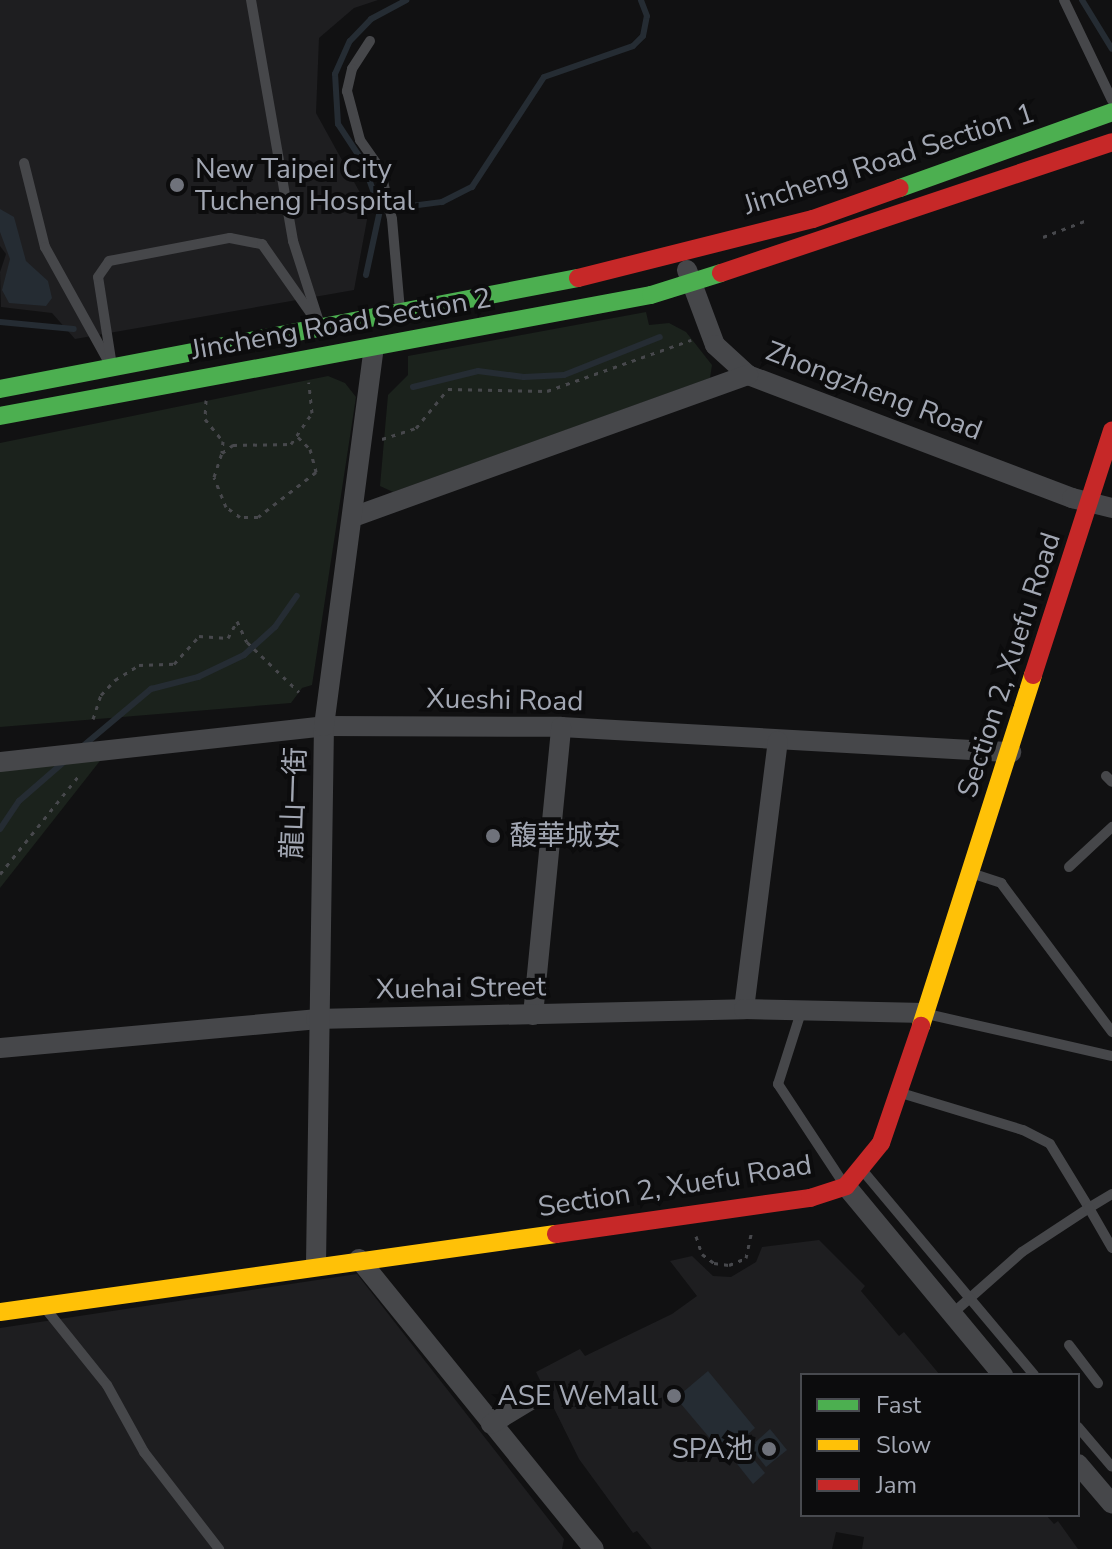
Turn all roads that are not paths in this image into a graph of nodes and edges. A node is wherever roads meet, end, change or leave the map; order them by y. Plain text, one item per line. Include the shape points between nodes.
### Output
1 (251, 0) edge
2 (1064, 0) edge
3 (370, 41) dead end
4 (1108, 109) edge
5 (1111, 144) edge
6 (24, 163) dead end
7 (682, 254) junction
8 (691, 284) junction
9 (400, 313) junction
10 (321, 328) junction
11 (374, 348) junction
12 (327, 356) junction
13 (112, 368) junction
14 (748, 375) junction
15 (0, 389) edge
16 (0, 416) edge
17 (1112, 430) edge
18 (1091, 502) junction
19 (1112, 508) edge
20 (353, 517) junction
21 (324, 726) junction
22 (561, 727) junction
23 (778, 741) junction
24 (1011, 752) junction
25 (0, 762) edge
26 (1112, 827) edge
27 (1069, 867) dead end
28 (971, 873) junction
29 (744, 1009) junction
30 (802, 1009) junction
31 (925, 1013) junction
32 (533, 1015) junction
33 (316, 1019) junction
34 (1112, 1032) edge
35 (0, 1048) edge
36 (1112, 1056) edge
37 (899, 1093) junction
38 (863, 1171) junction
39 (846, 1186) junction
40 (1112, 1194) edge
41 (1089, 1208) junction
42 (1112, 1248) edge
43 (359, 1259) junction
44 (316, 1264) junction
45 (970, 1298) junction
46 (42, 1304) junction
47 (0, 1312) edge
48 (952, 1314) junction
49 (1069, 1345) dead end
50 (1085, 1367) junction
51 (1001, 1373) edge
52 (1032, 1373) edge
53 (1077, 1373) edge
54 (1098, 1383) dead end
55 (537, 1396) dead end
56 (491, 1424) junction
57 (1080, 1429) edge
58 (1080, 1466) edge
59 (1112, 1467) edge
60 (1111, 1502) edge
61 (219, 1549) edge
62 (594, 1549) edge

1 - 10 lane via 293,241
2 - 4 lane
3 - 9 lane via 352,69 347,91 360,140 380,169 392,219
4 - 5 street
4 - 7 main road, Jincheng Road Section 1 via 813,219
5 - 8 main road, Jincheng Road Section 1
6 - 13 lane via 45,247
7 - 8 street, Zhongzheng Road
7 - 9 main road, Jincheng Road Section 2
8 - 11 main road, Jincheng Road Section 2
8 - 14 street, Zhongzheng Road via 715,345
9 - 10 main road, Jincheng Road Section 2
10 - 12 lane
10 - 13 main road, Jincheng Road Section 2
10 - 13 lane via 262,244 230,238 109,261 98,277
11 - 12 main road, Jincheng Road Section 2
11 - 20 street, 龍山一街
12 - 16 main road, Jincheng Road Section 2
13 - 15 main road, Jincheng Road Section 2
14 - 18 street, Zhongzheng Road
14 - 20 street
17 - 18 main road, Section 2, Xuefu Road
18 - 19 street, Zhongzheng Road
18 - 24 main road, Section 2, Xuefu Road
20 - 21 street, 龍山一街
21 - 22 street, Xueshi Road
21 - 25 street, Xueshi Road
21 - 33 street, 龍山一街
22 - 23 street, Xueshi Road
22 - 32 street
23 - 24 street, Xueshi Road
23 - 29 street
24 - 28 main road, Section 2, Xuefu Road
26 - 27 lane
28 - 31 main road, Section 2, Xuefu Road
28 - 34 lane via 1001,883
29 - 30 street, Xuehai Street
29 - 32 street, Xuehai Street
30 - 31 street, Xuehai Street
30 - 39 lane via 778,1084
31 - 36 lane
31 - 37 main road, Section 2, Xuefu Road
32 - 33 street, Xuehai Street
33 - 35 street, Xuehai Street
33 - 44 street, 龍山一街
37 - 38 main road, Section 2, Xuefu Road via 881,1143
37 - 41 lane via 1023,1130 1050,1144
38 - 39 main road, Section 2, Xuefu Road
38 - 45 lane
39 - 43 main road, Section 2, Xuefu Road via 810,1198
39 - 48 street
40 - 41 lane
41 - 42 lane
41 - 45 lane via 1022,1252
43 - 44 main road, Section 2, Xuefu Road
43 - 56 street
44 - 46 main road, Section 2, Xuefu Road
45 - 48 lane
45 - 52 lane
46 - 47 main road, Section 2, Xuefu Road
46 - 61 lane via 107,1385 144,1452
48 - 51 street
49 - 50 lane
50 - 53 lane
50 - 54 lane
55 - 56 street
56 - 62 street
57 - 59 lane
58 - 60 street

